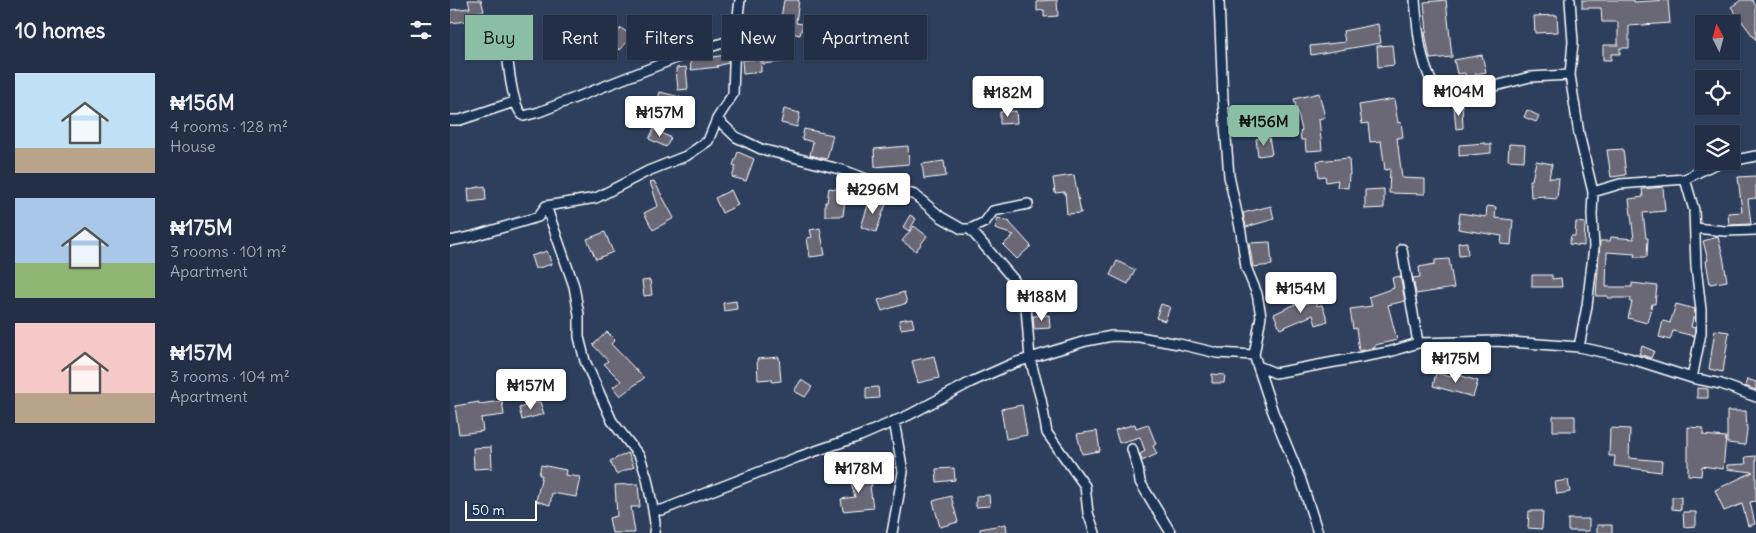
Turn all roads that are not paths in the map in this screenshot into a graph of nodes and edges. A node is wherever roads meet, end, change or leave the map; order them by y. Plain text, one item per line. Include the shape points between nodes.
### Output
1 (740, 0) edge
2 (1219, 0) edge
3 (1414, 0) edge
4 (1570, 0) edge
5 (738, 15) edge
6 (722, 43) edge
7 (508, 60) edge
8 (734, 60) edge
9 (1570, 75) junction
10 (514, 102) junction
11 (717, 119) junction
12 (450, 120) edge
13 (1756, 156) edge
14 (1740, 159) edge
15 (1703, 170) edge
16 (1685, 179) junction
17 (1593, 192) junction
18 (1028, 204) dead end
19 (546, 206) junction
20 (1695, 228) junction
21 (970, 229) junction
22 (1756, 230) edge
23 (450, 241) edge
24 (1402, 249) dead end
25 (1418, 344) junction
26 (1579, 347) junction
27 (1254, 354) junction
28 (1030, 359) junction
29 (1258, 366) junction
30 (1274, 373) junction
31 (1692, 378) junction
32 (1264, 388) junction
33 (1756, 397) edge
34 (894, 421) junction
35 (1132, 449) dead end
36 (658, 510) junction
37 (654, 533) edge
38 (892, 533) edge
39 (1094, 533) edge
40 (1172, 533) edge
41 (1318, 533) edge

1 - 5 street
2 - 27 street via 1229,176 1246,267 1262,316
3 - 9 street via 1423,58 1435,90 1441,97 1449,98 1530,77
4 - 9 street via 1573,42
6 - 10 street via 539,112 524,116
7 - 10 street
8 - 11 street via 733,94
9 - 17 street via 1579,134
10 - 12 street via 460,120
11 - 19 street via 708,140 686,156 596,198
11 - 21 street via 736,137 761,149 843,170 914,195 940,217 962,229
13 - 14 street
15 - 16 street
16 - 17 street via 1620,184
16 - 20 street via 1694,210
17 - 26 street via 1594,247
18 - 21 street via 993,211 985,222
19 - 23 street via 538,217
19 - 36 street via 574,286 585,361 612,421 640,457
20 - 22 street
20 - 31 street via 1701,333
21 - 28 street via 1014,280 1026,307
24 - 25 street
25 - 26 street via 1496,341
25 - 30 street
26 - 31 street via 1630,358
27 - 28 street via 1218,354 1147,338 1112,336
27 - 29 street
28 - 34 street via 971,382
28 - 39 street via 1047,433 1085,486
29 - 30 street
29 - 32 street
30 - 32 street
31 - 33 street via 1722,384
32 - 41 street via 1302,480
34 - 36 street
34 - 38 street via 903,472
35 - 40 street via 1140,482
36 - 37 street

